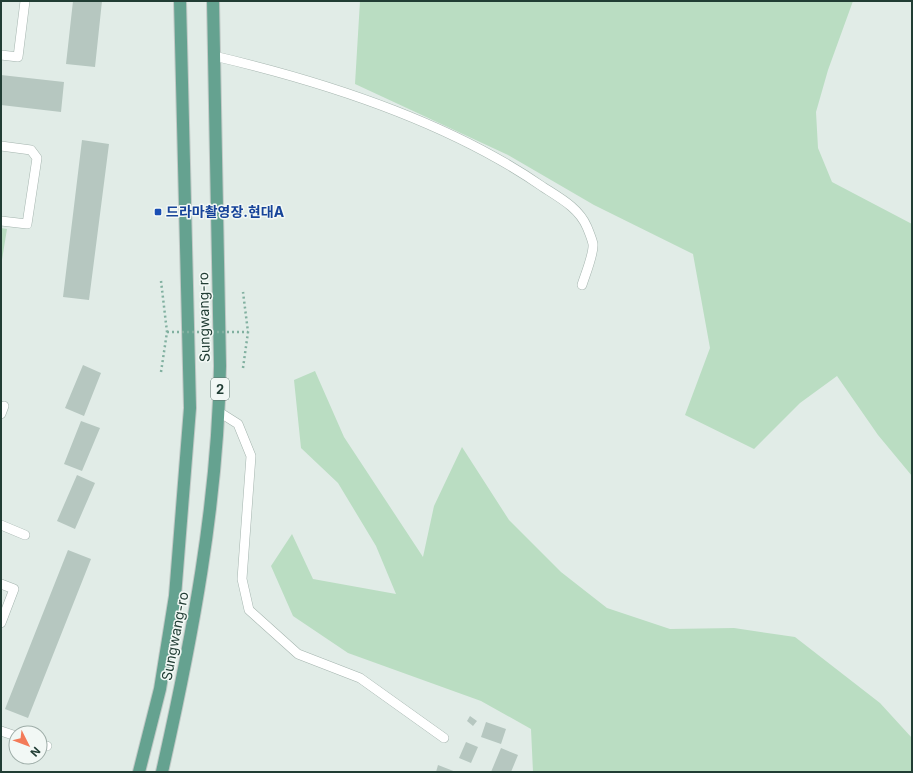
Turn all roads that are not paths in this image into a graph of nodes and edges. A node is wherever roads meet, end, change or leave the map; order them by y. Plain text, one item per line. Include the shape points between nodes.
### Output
1 (25, 1) edge
2 (180, 1) edge
3 (213, 1) edge
4 (1, 56) edge
5 (214, 56) junction
6 (1, 146) edge
7 (1, 221) edge
8 (582, 285) dead end
9 (220, 412) junction
10 (1, 525) edge
11 (25, 535) dead end
12 (1, 584) edge
13 (1, 624) edge
14 (444, 738) dead end
15 (139, 772) edge
16 (162, 772) edge

1 - 4 lane via 18,58
2 - 15 main road, Sungwang-ro / 2 via 190,408 175,596 160,689
3 - 5 main road, Sungwang-ro / 2
5 - 8 lane via 342,91 446,132 520,171 577,210 587,226 593,245
5 - 9 main road, Sungwang-ro / 2
6 - 7 lane via 31,150 37,158 27,224
9 - 14 lane via 238,424 251,456 242,579 249,610 298,654 360,678
9 - 16 main road, Sungwang-ro / 2 via 201,578
10 - 11 lane
12 - 13 lane via 14,589

